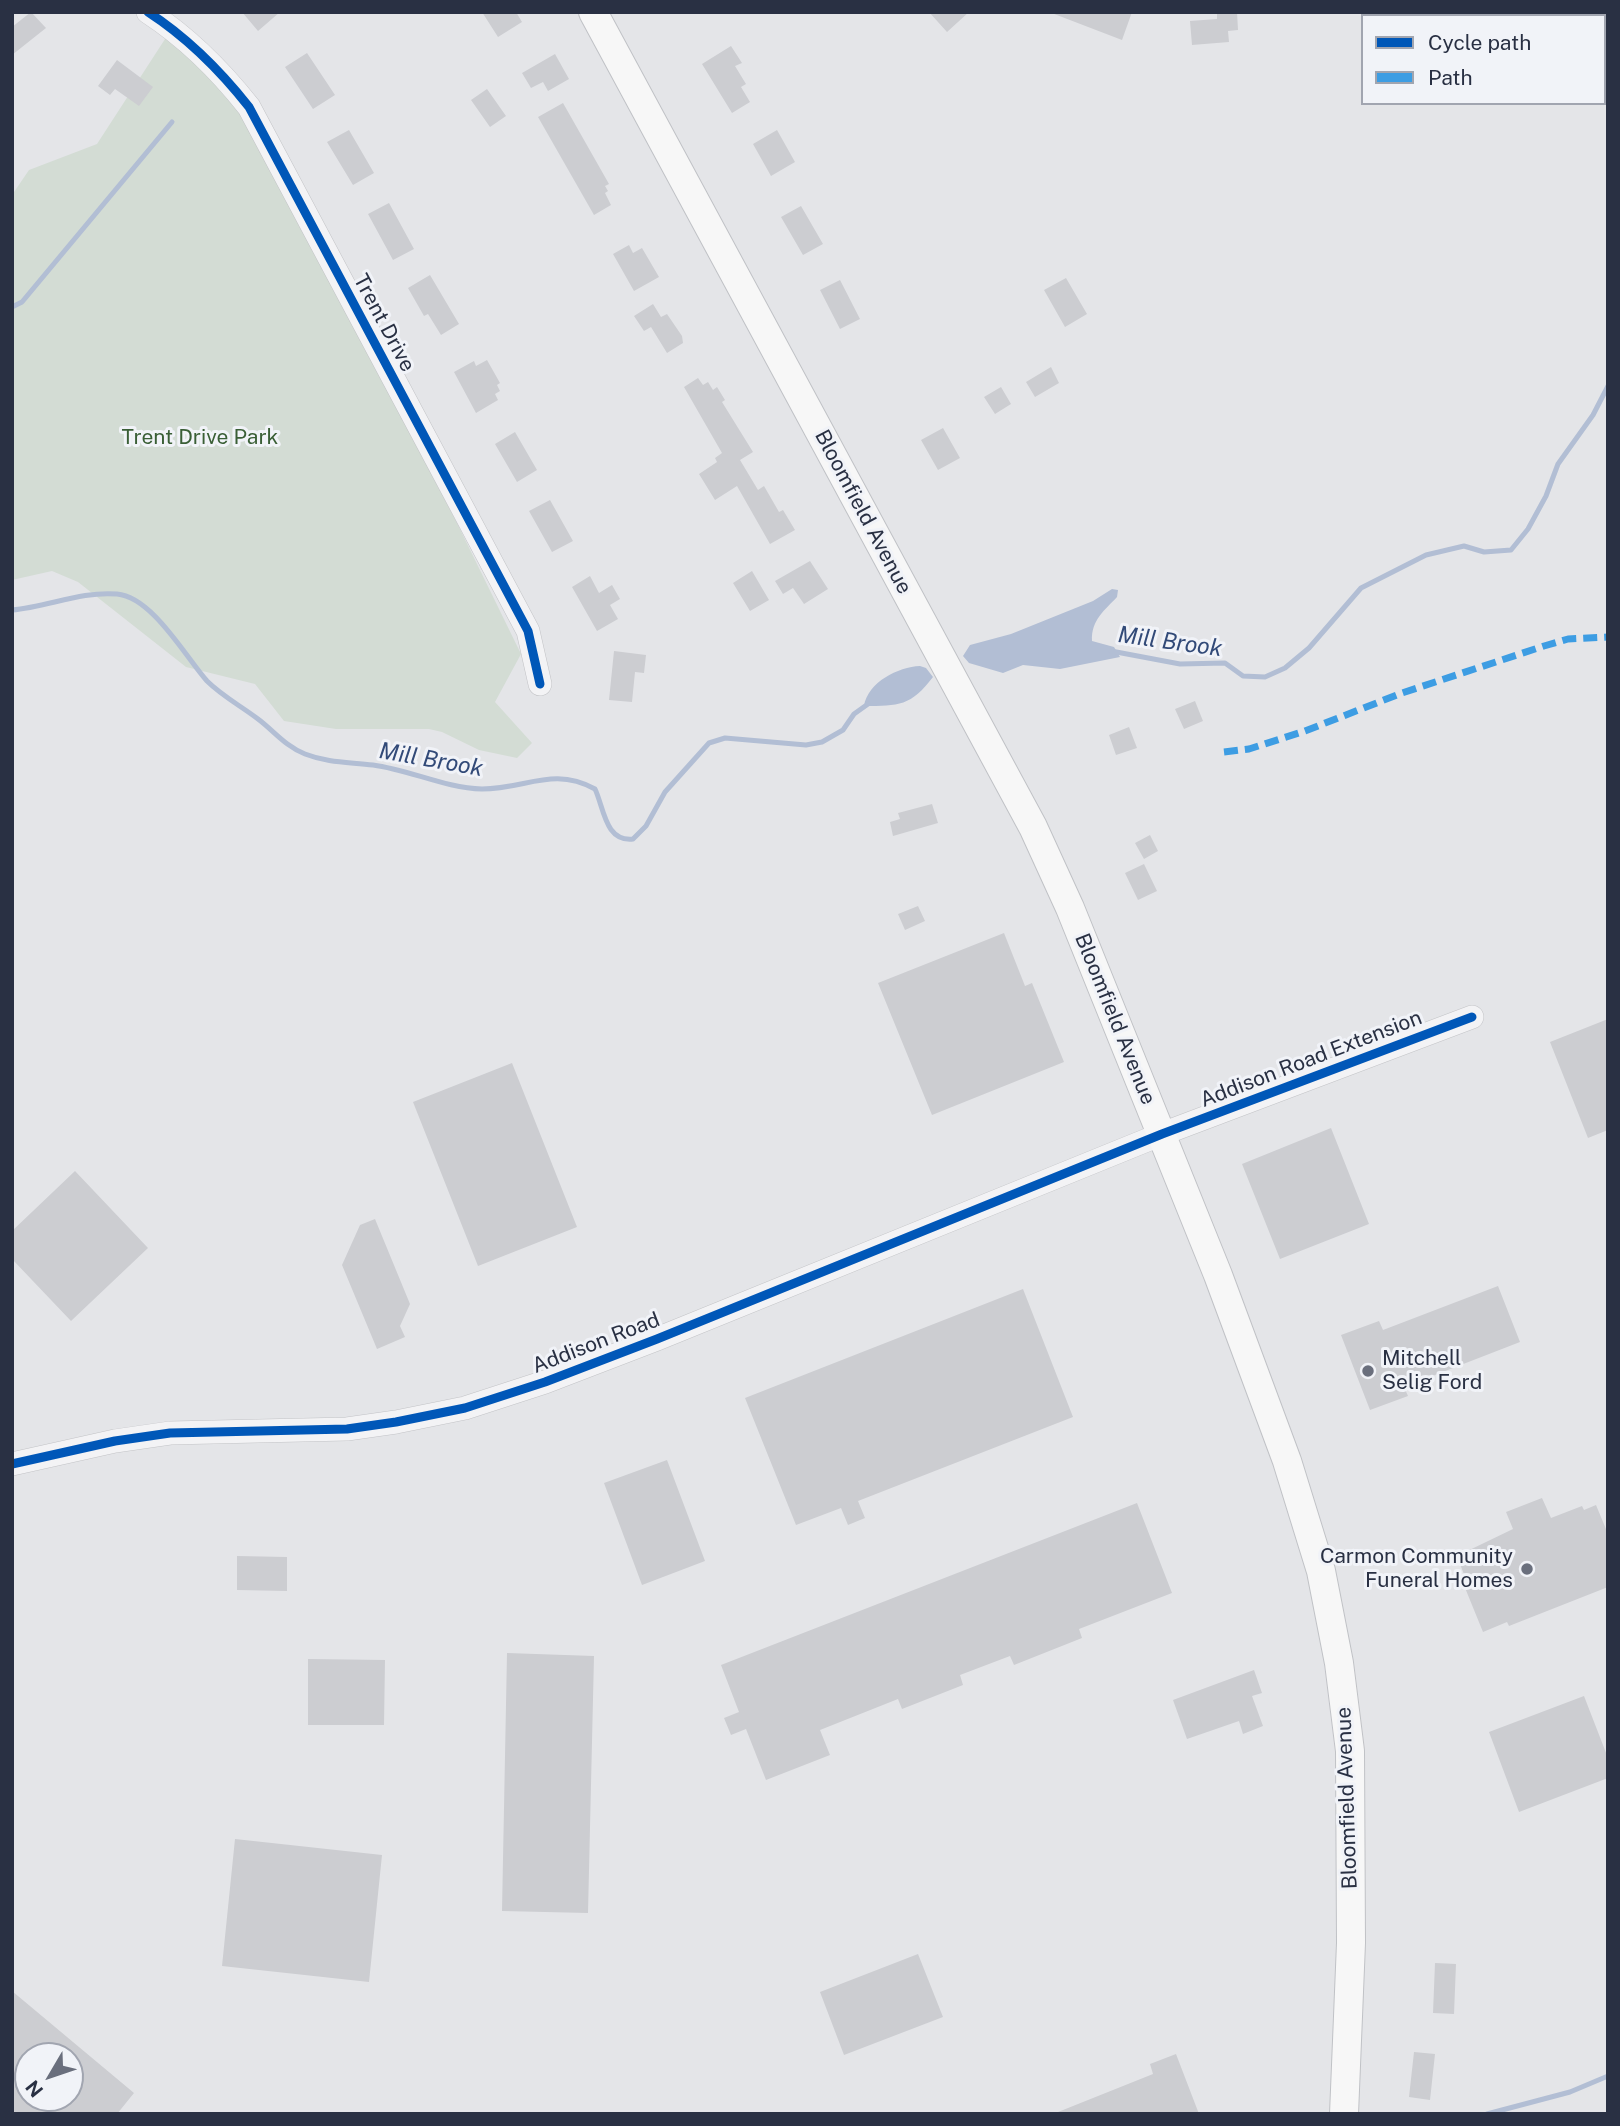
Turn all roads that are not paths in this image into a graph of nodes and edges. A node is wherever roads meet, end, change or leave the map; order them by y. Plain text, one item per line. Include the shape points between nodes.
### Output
1 (148, 12) edge
2 (593, 12) edge
3 (540, 684) dead end
4 (1472, 1017) dead end
5 (1162, 1135) junction
6 (12, 1464) edge
7 (1344, 2114) edge

1 - 3 street, Trent Drive via 177,31 222,73 248,107 528,631
2 - 5 main road, Bloomfield Avenue via 1033,827
4 - 5 street, Addison Road Extension
5 - 6 street, Addison Road via 657,1339 465,1408 347,1429 170,1433 75,1448
5 - 7 main road, Bloomfield Avenue via 1287,1461 1314,1544 1339,1663 1349,1733 1352,1810

